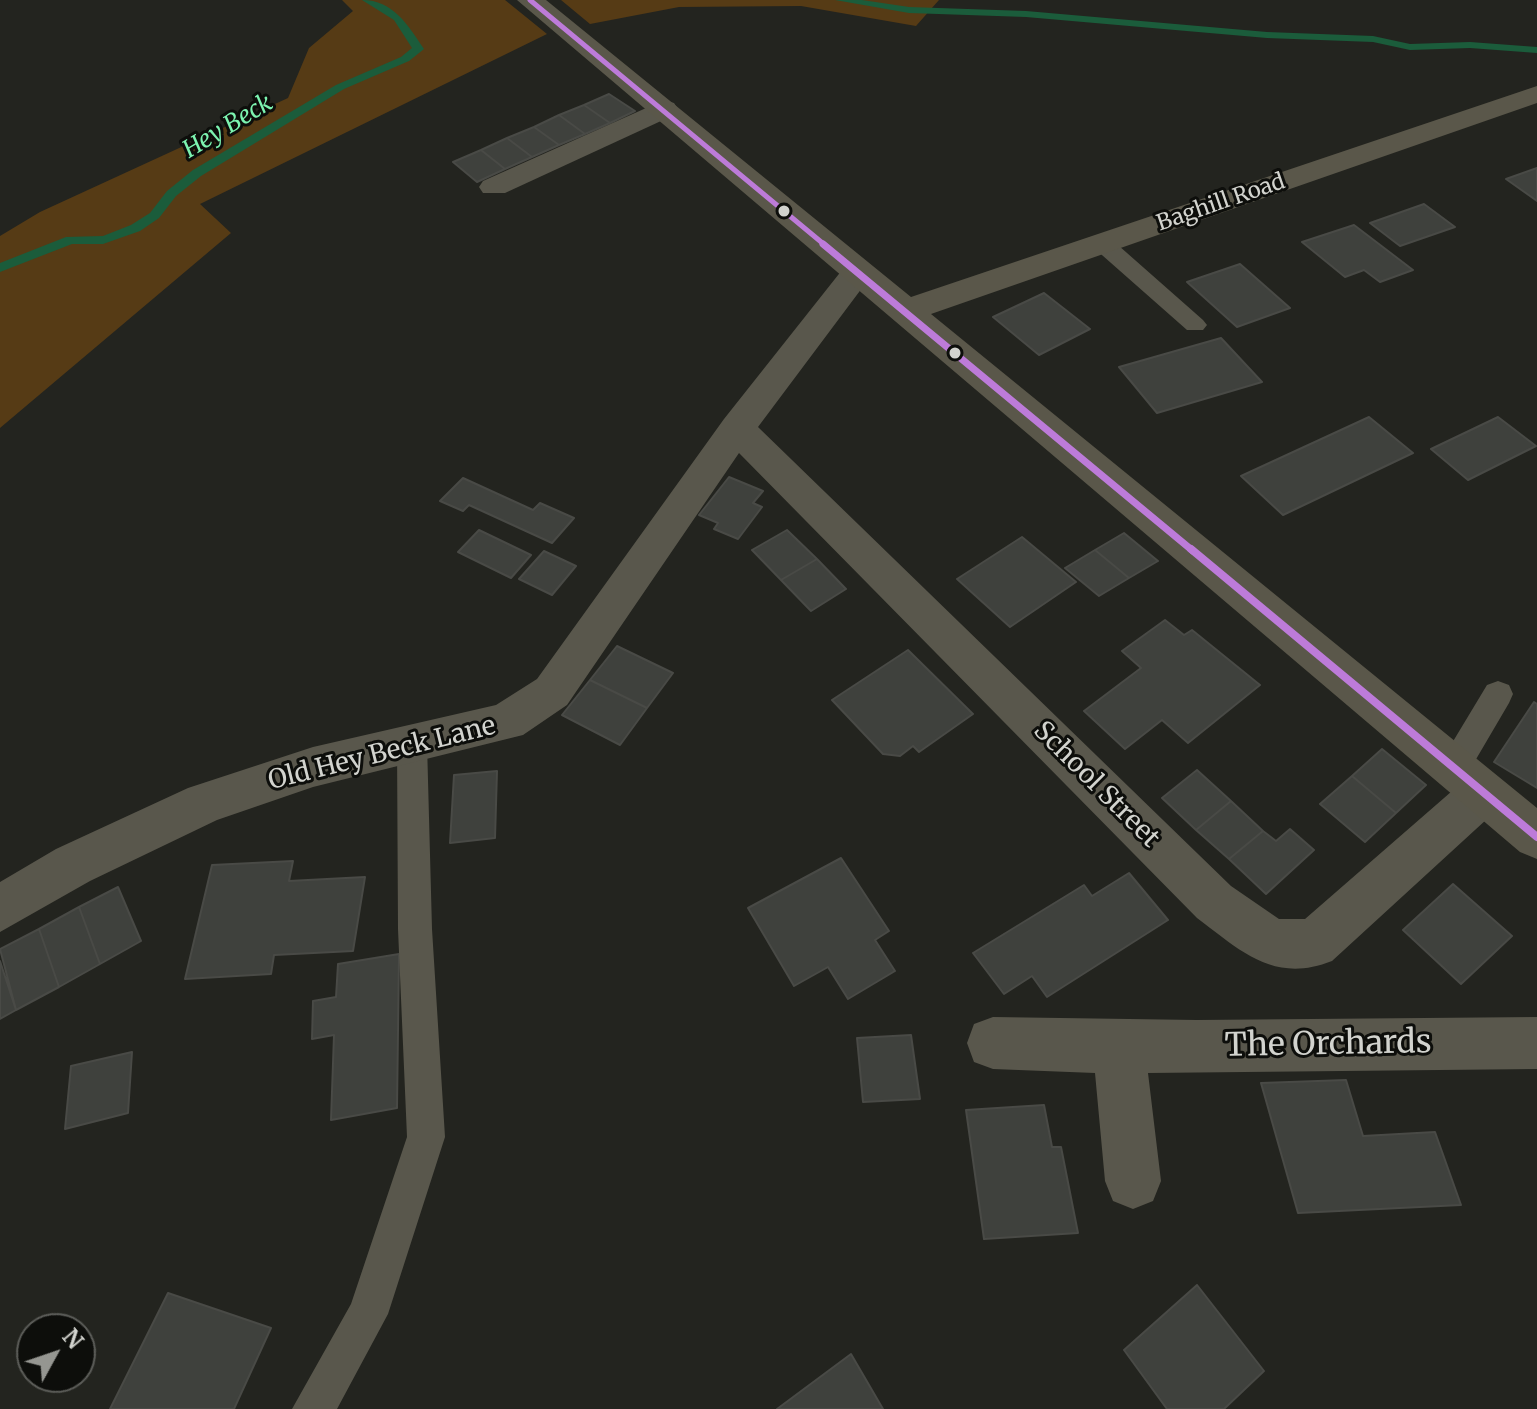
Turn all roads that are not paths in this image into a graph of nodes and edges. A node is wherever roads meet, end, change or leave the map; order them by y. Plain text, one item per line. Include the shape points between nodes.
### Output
1 (530, 0) edge
2 (1537, 94) edge
3 (664, 109) junction
4 (494, 187) dead end
5 (1102, 243) junction
6 (858, 272) junction
7 (905, 311) junction
8 (1195, 325) dead end
9 (737, 428) junction
10 (1498, 694) dead end
11 (412, 743) junction
12 (1468, 781) junction
13 (1537, 837) edge
14 (0, 909) edge
15 (993, 1043) dead end
16 (1537, 1043) edge
17 (1119, 1049) junction
18 (1133, 1181) dead end
19 (313, 1409) edge

1 - 3 street
2 - 5 street, Baghill Road
3 - 4 street
3 - 6 street
5 - 7 street, Baghill Road
5 - 8 lane
6 - 7 street
6 - 9 street, Old Hey Beck Lane
7 - 12 street
9 - 11 street, Old Hey Beck Lane via 552,692 507,722
9 - 12 street, School Street via 1214,902 1271,943 1314,944
10 - 12 lane
11 - 14 street, Old Hey Beck Lane via 313,767 204,803 73,865
11 - 19 lane via 426,1137 368,1314
12 - 13 street
15 - 17 street, The Orchards
16 - 17 street, The Orchards
17 - 18 street

